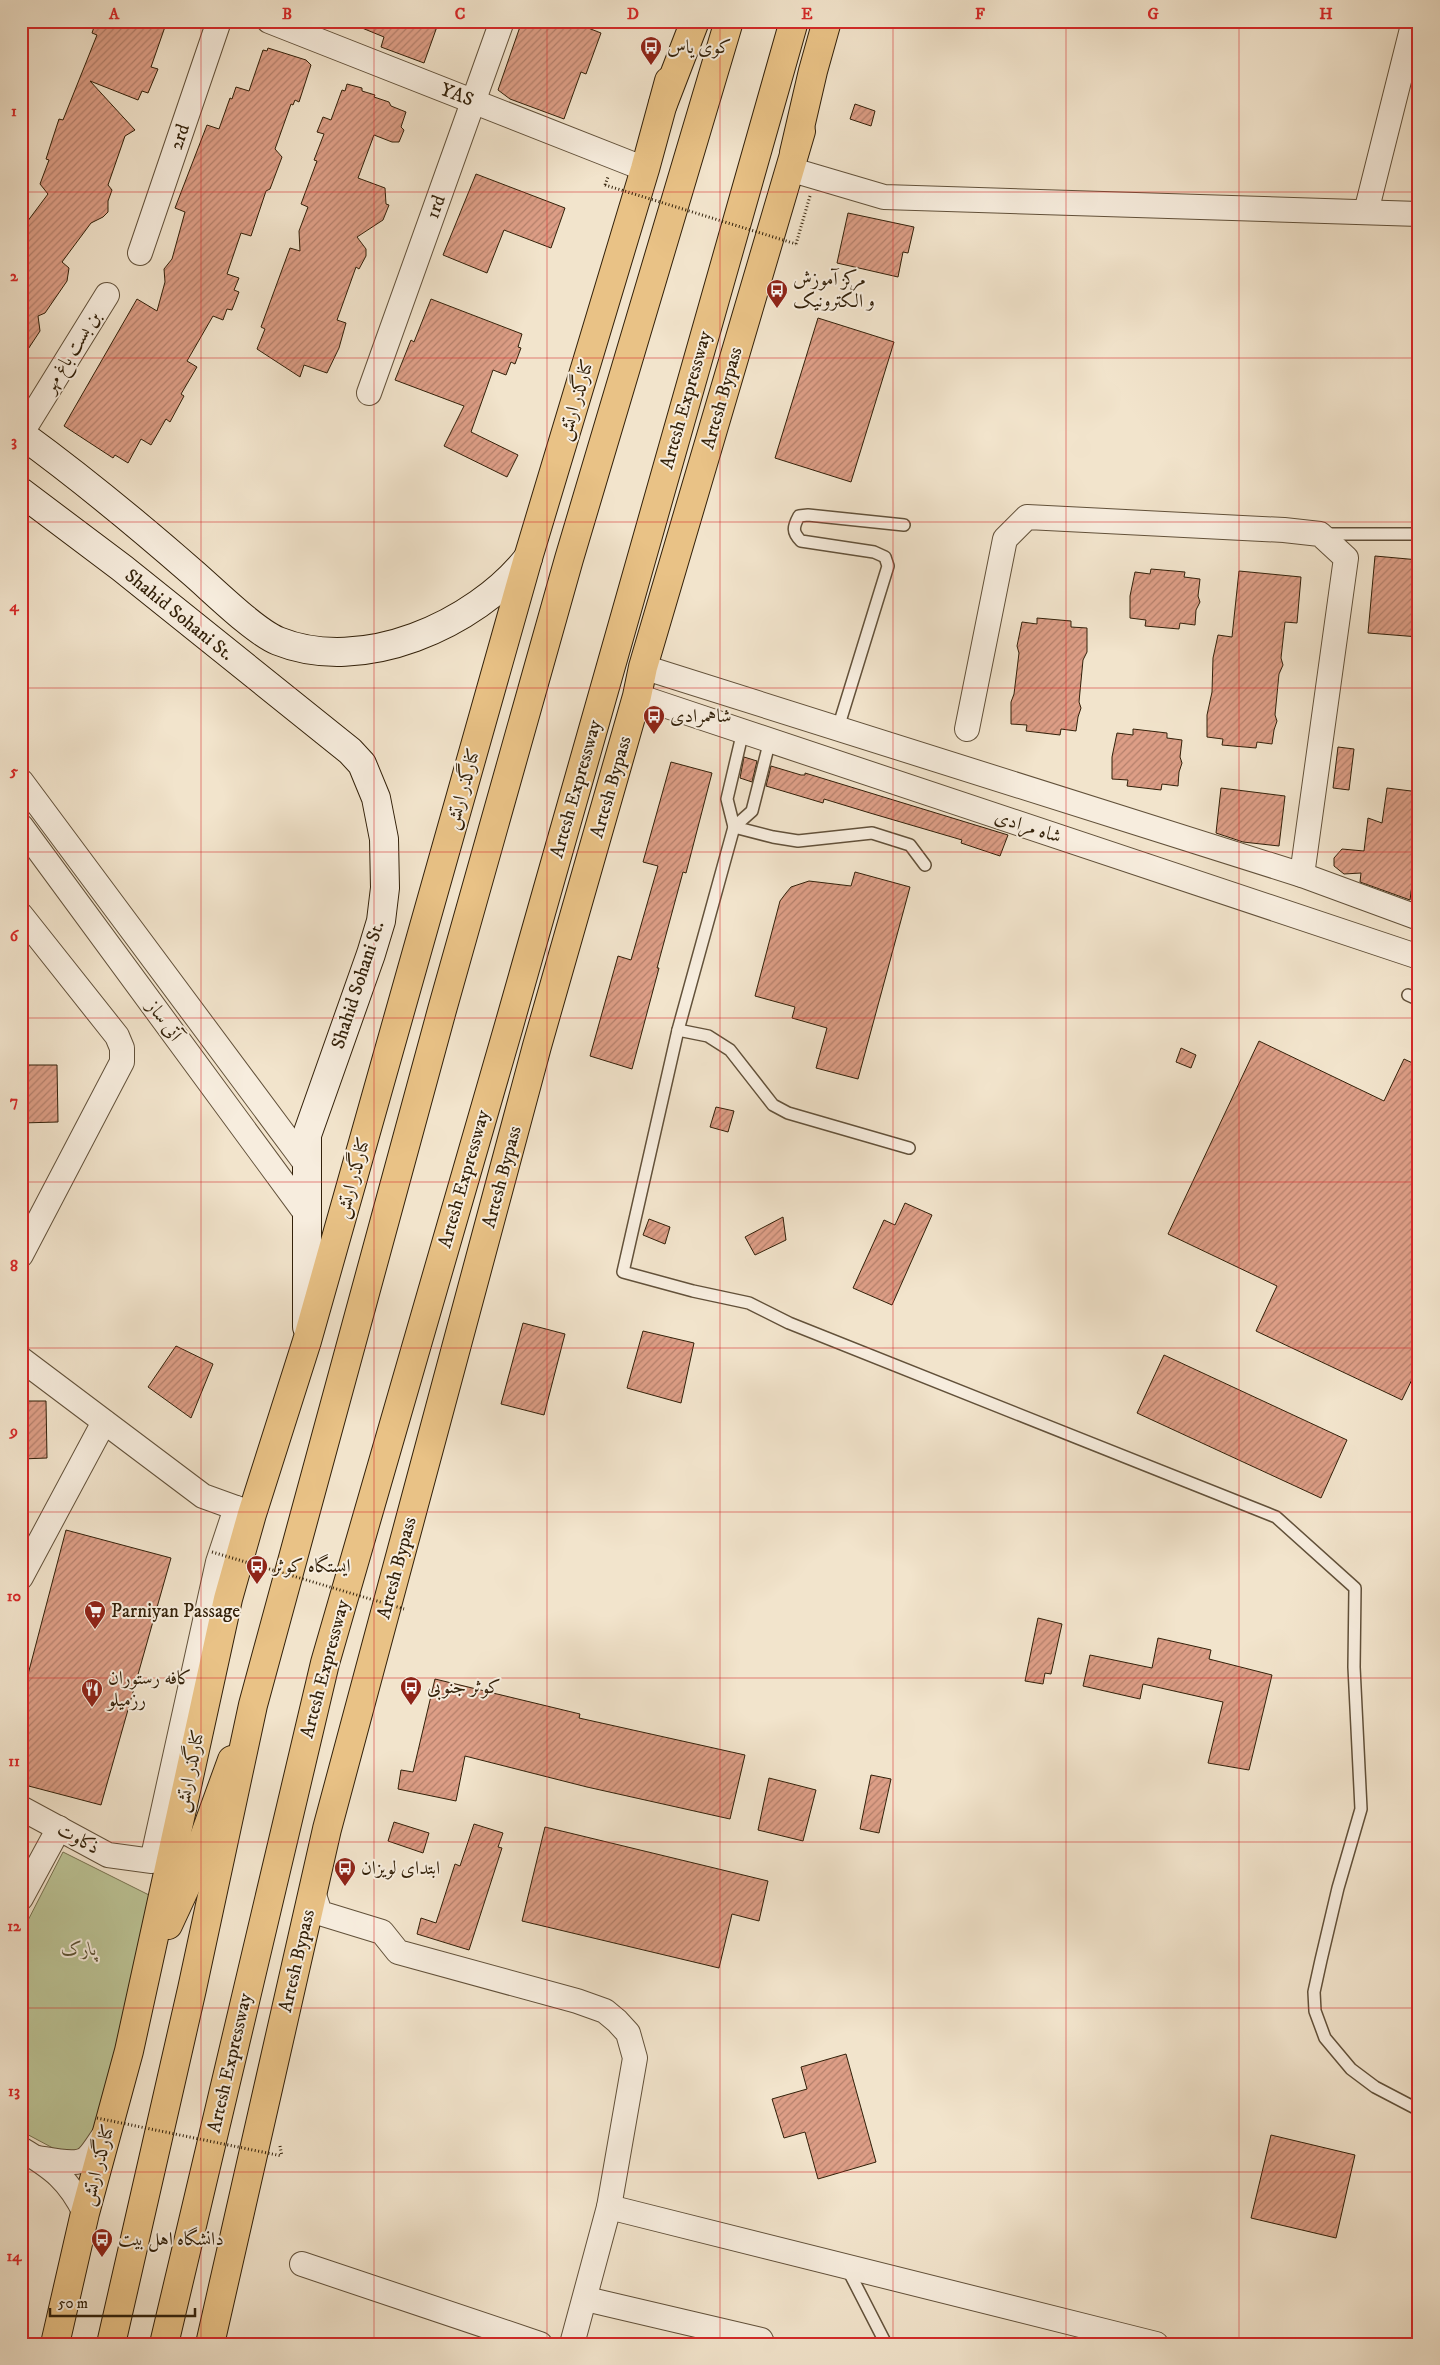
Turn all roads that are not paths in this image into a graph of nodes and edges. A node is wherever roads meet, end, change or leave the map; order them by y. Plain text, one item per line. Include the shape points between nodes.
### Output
1 (219, 21) edge
2 (269, 21) edge
3 (502, 21) edge
4 (728, 21) edge
5 (794, 21) edge
6 (827, 21) edge
7 (834, 21) edge
8 (1414, 21) edge
9 (691, 24) edge
10 (474, 102) junction
11 (792, 161) junction
12 (646, 169) junction
13 (1366, 212) junction
14 (1419, 214) edge
15 (140, 253) dead end
16 (107, 295) dead end
17 (369, 393) dead end
18 (21, 434) edge
19 (21, 492) edge
20 (904, 525) dead end
21 (1320, 534) junction
22 (1419, 534) edge
23 (152, 537) junction
24 (677, 552) junction
25 (528, 558) junction
26 (122, 568) junction
27 (643, 667) junction
28 (637, 696) junction
29 (838, 728) junction
30 (966, 729) dead end
31 (743, 731) junction
32 (770, 740) junction
33 (21, 781) edge
34 (576, 788) junction
35 (21, 826) edge
36 (734, 826) junction
37 (925, 865) dead end
38 (1302, 875) junction
39 (21, 914) edge
40 (1419, 918) edge
41 (1419, 957) edge
42 (678, 1030) junction
43 (276, 1125) junction
44 (254, 1143) junction
45 (909, 1148) dead end
46 (306, 1164) junction
47 (307, 1215) junction
48 (21, 1256) edge
49 (307, 1341) junction
50 (21, 1359) edge
51 (104, 1422) junction
52 (244, 1511) junction
53 (24, 1567) edge
54 (253, 1705) junction
55 (21, 1808) edge
56 (58, 1828) junction
57 (313, 1892) junction
58 (21, 1898) edge
59 (129, 2051) junction
60 (1419, 2110) edge
61 (102, 2124) junction
62 (29, 2154) edge
63 (609, 2207) junction
64 (85, 2213) junction
65 (302, 2264) dead end
66 (846, 2266) junction
67 (586, 2299) junction
68 (55, 2344) edge
69 (112, 2344) edge
70 (164, 2344) edge
71 (210, 2344) edge
72 (540, 2344) edge
73 (572, 2344) edge
74 (760, 2344) edge
75 (886, 2344) edge
76 (1156, 2344) edge

1 - 15 street, 2rd
2 - 10 street, YAS
3 - 10 street, 1rd
4 - 54 main road via 569,559 447,991
5 - 34 main road, Artesh Expressway
6 - 11 main road
7 - 11 main road, Artesh Bypass
8 - 13 street
9 - 12 main road, کنارگذر ارتش via 663,104
10 - 12 street, YAS
10 - 17 street, 1rd
11 - 13 street via 884,197
11 - 24 main road, Artesh Bypass
12 - 25 main road, کنارگذر ارتش
13 - 14 street
16 - 18 street, بن بست باغ مهر
18 - 23 main road, Shahid Sohani St.
19 - 26 main road, Shahid Sohani St.
20 - 29 lane via 808,515 799,516 794,526 795,535 801,541 874,552 885,557 888,566
21 - 22 lane
21 - 30 street via 1027,517 1005,539
21 - 38 street via 1346,558
23 - 25 main road, Shahid Sohani St. via 276,640 298,648 325,650 379,648 428,632 455,619 496,591
23 - 26 main road
24 - 27 main road, Artesh Bypass
24 - 34 main road
25 - 49 main road, کنارگذر ارتش
26 - 46 main road, Shahid Sohani St. via 350,751 362,764 376,798 385,856 381,921 360,988 310,1121
27 - 28 main road, Artesh Bypass
27 - 29 street, شاه مرادی
28 - 31 street, شاه مرادی
28 - 57 main road, Artesh Bypass via 535,1055 329,1819
29 - 38 street, شاه مرادی
31 - 32 street, شاه مرادی
31 - 36 lane via 727,800
32 - 36 lane via 752,811
32 - 41 street, شاه مرادی
33 - 43 street, آتی ساز
34 - 70 main road, Artesh Expressway via 325,1662
35 - 44 street, آتی ساز
36 - 37 lane via 798,841 872,833 910,845
36 - 42 lane
38 - 40 street, شاه مرادی
39 - 48 street via 117,1036 122,1048 122,1062
42 - 45 lane via 708,1036 730,1050 773,1105 788,1113
42 - 60 lane via 623,1272 748,1303 789,1323 1276,1517 1355,1588 1354,1667 1361,1810 1321,1960 1314,1992 1315,2011 1325,2038 1351,2069 1375,2088
43 - 44 street via 274,1139 265,1146
43 - 46 street, آتی ساز
44 - 47 street, آتی ساز
46 - 47 main road, Shahid Sohani St.
47 - 49 main road, Shahid Sohani St.
49 - 52 main road, کنارگذر ارتش
50 - 51 street
51 - 52 street via 204,1496
51 - 53 street
52 - 56 street, ذکاوت via 218,1562 152,1861 108,1855
52 - 59 main road, کنارگذر ارتش
54 - 59 main road via 187,1884 169,1922
54 - 69 main road
55 - 56 street, ذکاوت
56 - 58 street
57 - 63 street via 320,1912 382,1932 398,1952 577,2001 605,2011 628,2034 635,2058
57 - 71 main road, Artesh Bypass
59 - 61 main road, کنارگذر ارتش
61 - 62 street via 87,2159 75,2162
61 - 64 main road, کنارگذر ارتش
62 - 64 street via 67,2182
63 - 66 street
63 - 67 street
64 - 68 main road, کنارگذر ارتش
65 - 72 street
66 - 75 lane
66 - 76 street
67 - 73 street
67 - 74 street via 761,2340

